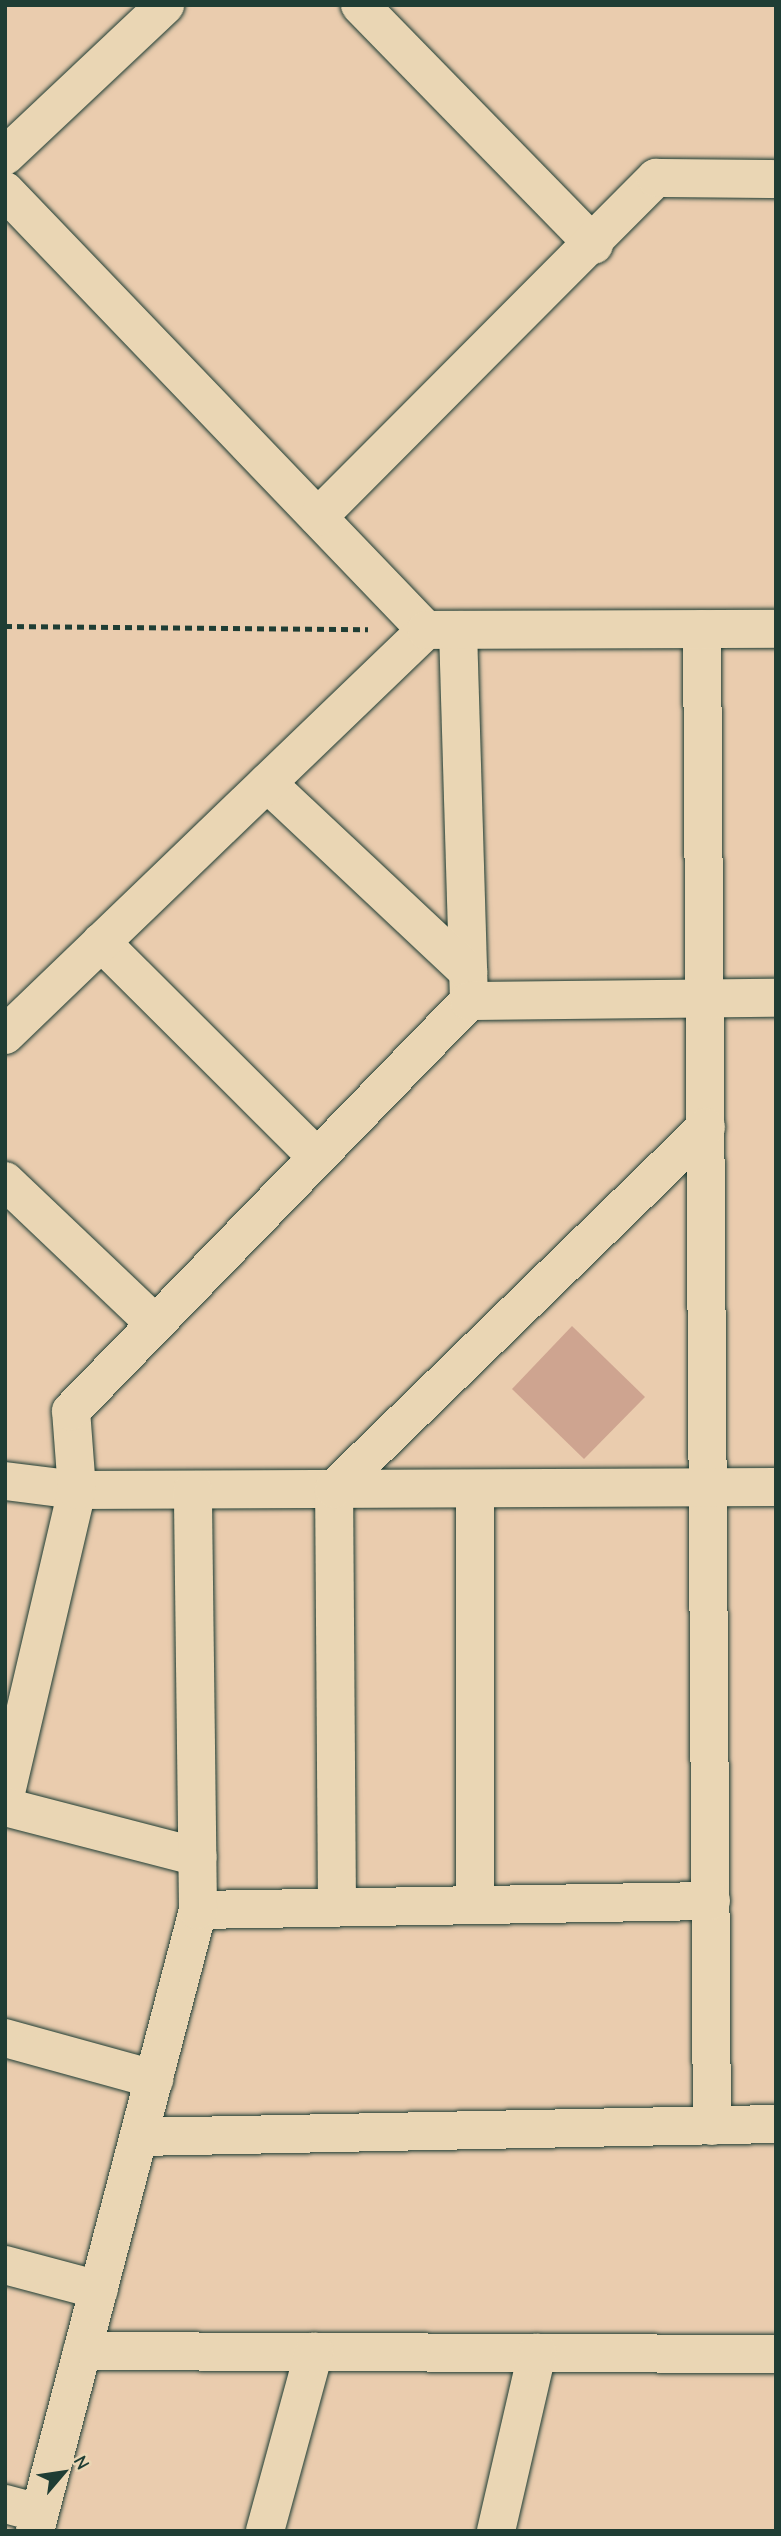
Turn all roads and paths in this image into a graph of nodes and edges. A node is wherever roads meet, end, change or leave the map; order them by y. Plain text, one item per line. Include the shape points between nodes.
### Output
1 (165, 5) edge
2 (360, 5) edge
3 (5, 156) edge
4 (776, 179) edge
5 (5, 191) edge
6 (594, 245) junction
7 (318, 517) junction
8 (5, 626) edge
9 (702, 629) junction
10 (776, 629) edge
11 (442, 630) junction
12 (267, 783) junction
13 (101, 942) junction
14 (469, 986) junction
15 (705, 998) junction
16 (776, 998) edge
17 (5, 1035) edge
18 (706, 1127) junction
19 (317, 1157) junction
20 (5, 1181) edge
21 (155, 1324) junction
22 (5, 1481) edge
23 (776, 1487) edge
24 (708, 1488) junction
25 (334, 1489) junction
26 (475, 1489) junction
27 (77, 1490) junction
28 (192, 1490) junction
29 (5, 1797) edge
30 (5, 1807) edge
31 (198, 1857) junction
32 (711, 1900) junction
33 (475, 1905) junction
34 (337, 1907) junction
35 (198, 1910) junction
36 (5, 2038) edge
37 (154, 2079) junction
38 (776, 2124) edge
39 (712, 2126) junction
40 (139, 2137) junction
41 (5, 2265) edge
42 (99, 2290) junction
43 (82, 2351) junction
44 (314, 2352) junction
45 (537, 2353) junction
46 (776, 2354) edge
47 (27, 2516) edge
48 (265, 2531) edge
49 (496, 2531) edge

1 - 3 street
2 - 6 street
4 - 6 street via 656,178
5 - 7 street
6 - 7 street
7 - 11 street
8 - 11 path
9 - 10 street
9 - 11 street
9 - 15 street
11 - 12 street
11 - 14 street
12 - 13 street
12 - 14 street
13 - 17 street
13 - 19 street
14 - 15 street
14 - 19 street
15 - 16 street
15 - 18 street
18 - 24 street
18 - 25 street
19 - 21 street
20 - 21 street
21 - 27 street via 71,1410
22 - 27 street
23 - 24 street
24 - 26 street
24 - 32 street
25 - 26 street
25 - 28 street
25 - 34 street
26 - 33 street
27 - 28 street
27 - 29 street
28 - 31 street
30 - 31 street
31 - 35 street
32 - 33 street
32 - 39 street
33 - 34 street
34 - 35 street
35 - 37 street
36 - 37 street
37 - 40 street
38 - 39 street
39 - 40 street
40 - 42 street
41 - 42 street
42 - 43 street
43 - 44 street
43 - 47 street
44 - 45 street
44 - 48 street
45 - 46 street
45 - 49 street

